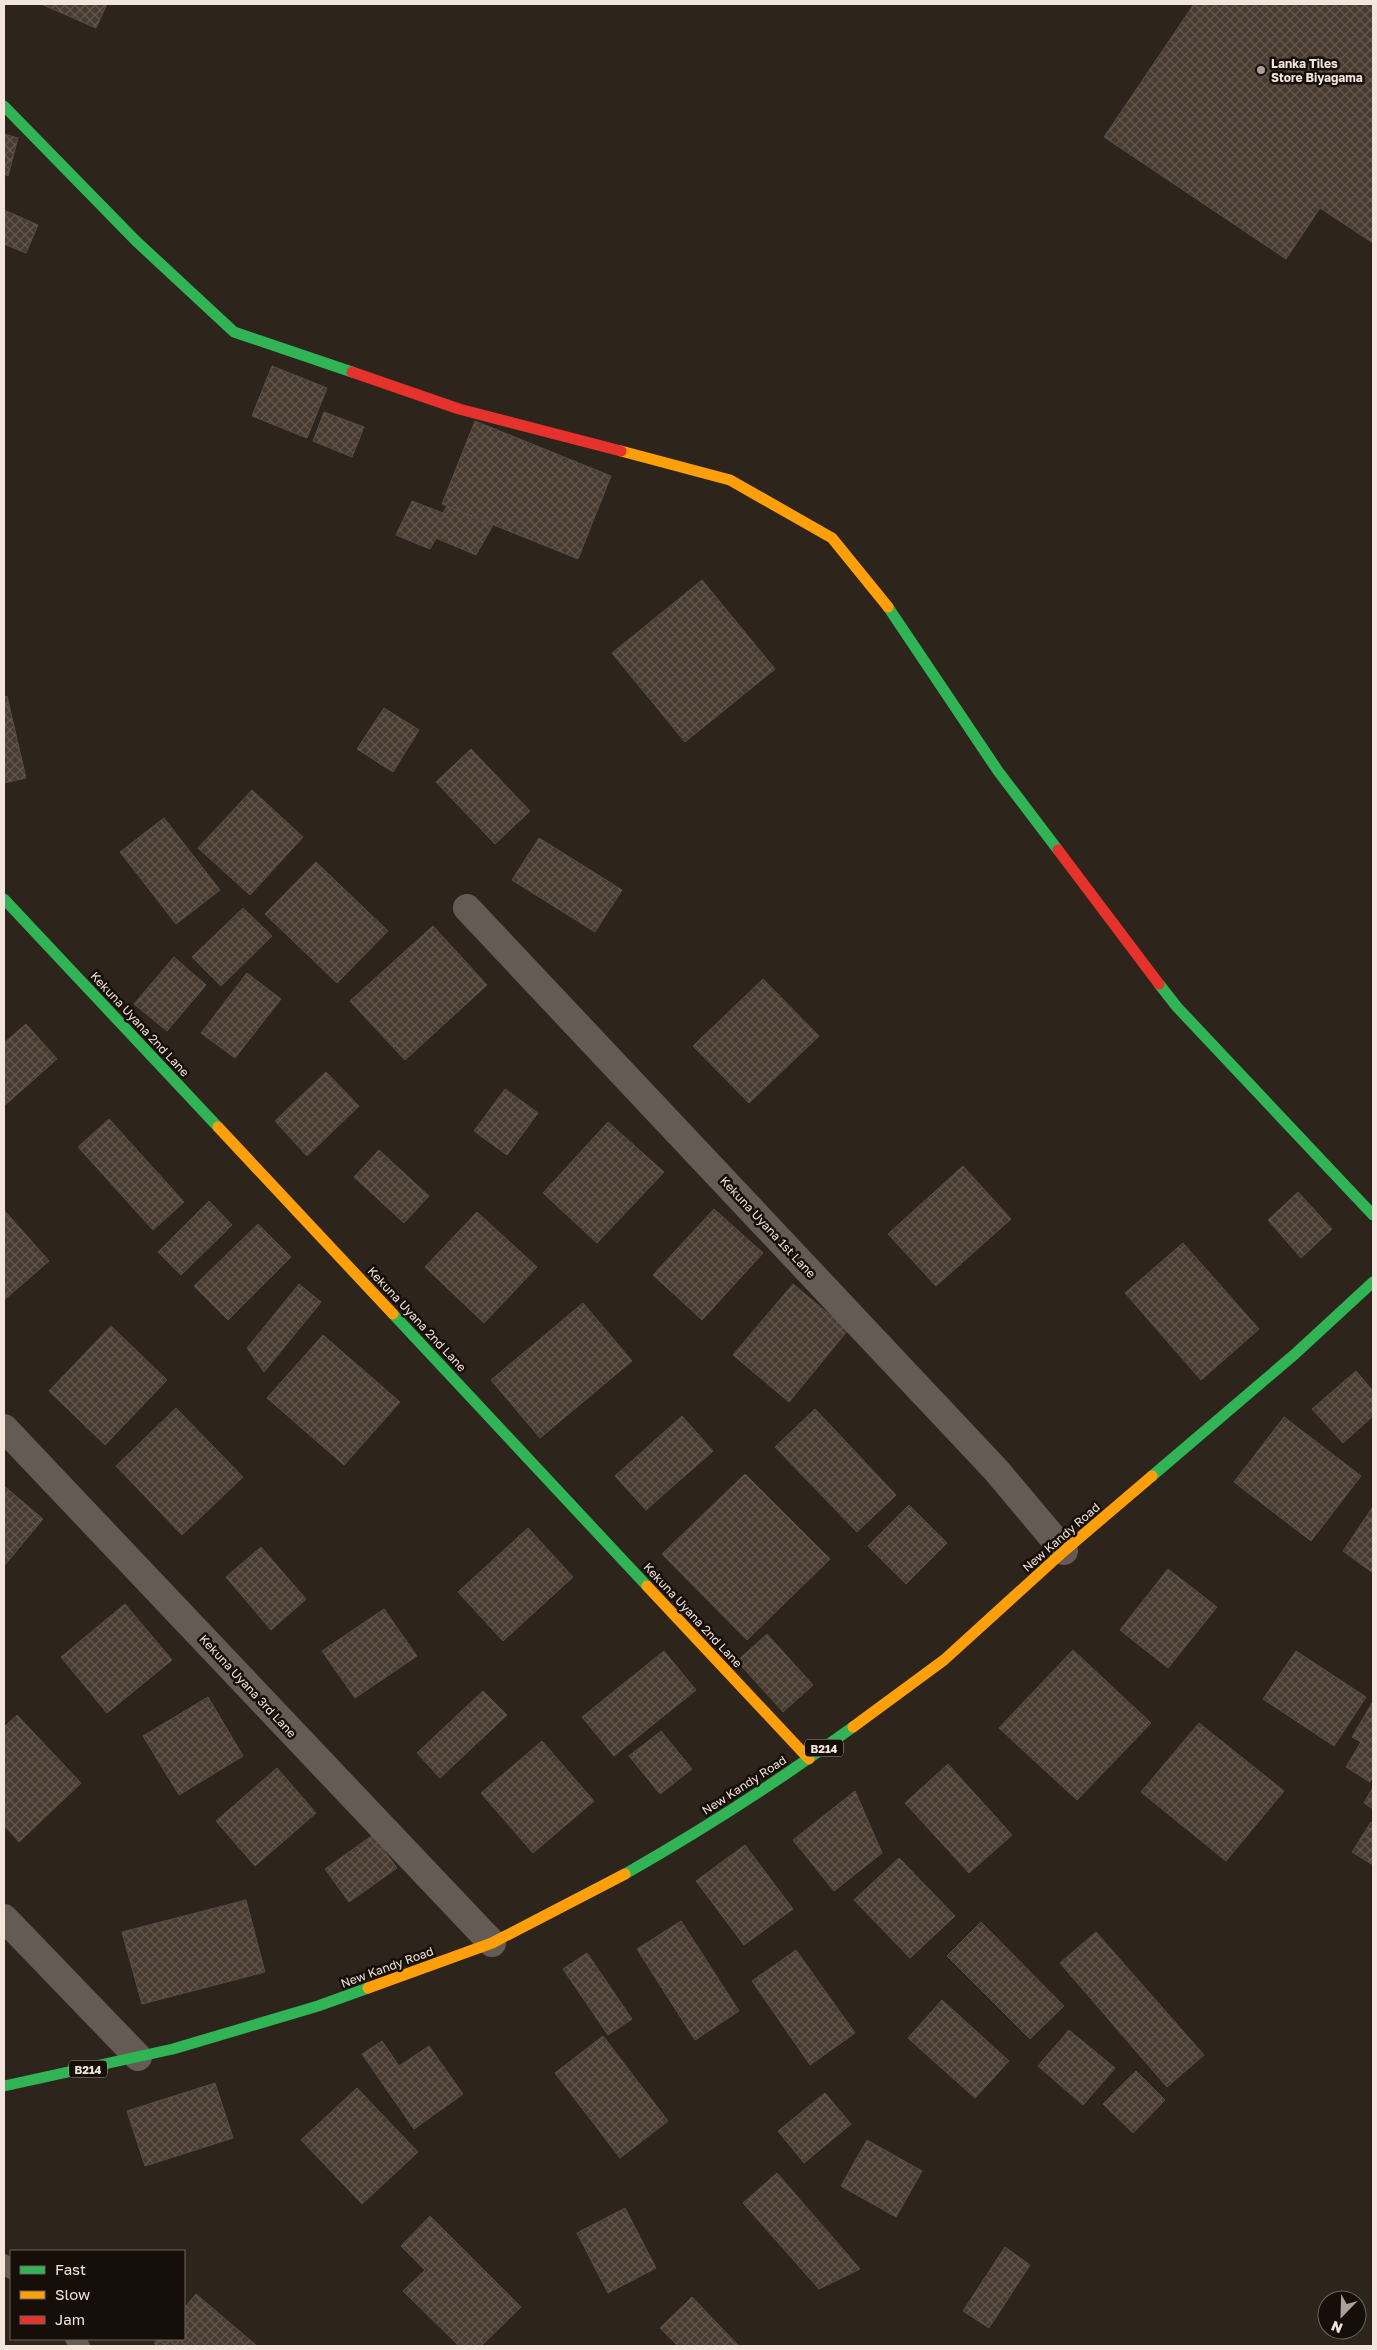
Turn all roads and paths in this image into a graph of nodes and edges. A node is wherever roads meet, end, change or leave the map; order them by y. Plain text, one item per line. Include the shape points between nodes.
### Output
1 (4, 106) edge
2 (4, 898) edge
3 (468, 908) dead end
4 (1373, 1215) edge
5 (1373, 1282) edge
6 (4, 1428) edge
7 (1064, 1551) junction
8 (810, 1759) junction
9 (4, 1918) edge
10 (492, 1943) junction
11 (138, 2057) junction
12 (4, 2086) edge

1 - 4 street via 136,241 234,332 460,409 730,480 832,538 887,605 998,771 1177,1007
2 - 8 street, Kekuna Uyana 2nd Lane
3 - 7 street, Kekuna Uyana 1st Lane via 996,1470
5 - 7 street, New Kandy Road / B214
6 - 10 street, Kekuna Uyana 3rd Lane
7 - 8 street, New Kandy Road / B214 via 944,1660
8 - 10 street, New Kandy Road / B214 via 692,1836
9 - 11 street
10 - 11 street, New Kandy Road / B214 via 318,2006
11 - 12 street, New Kandy Road / B214

